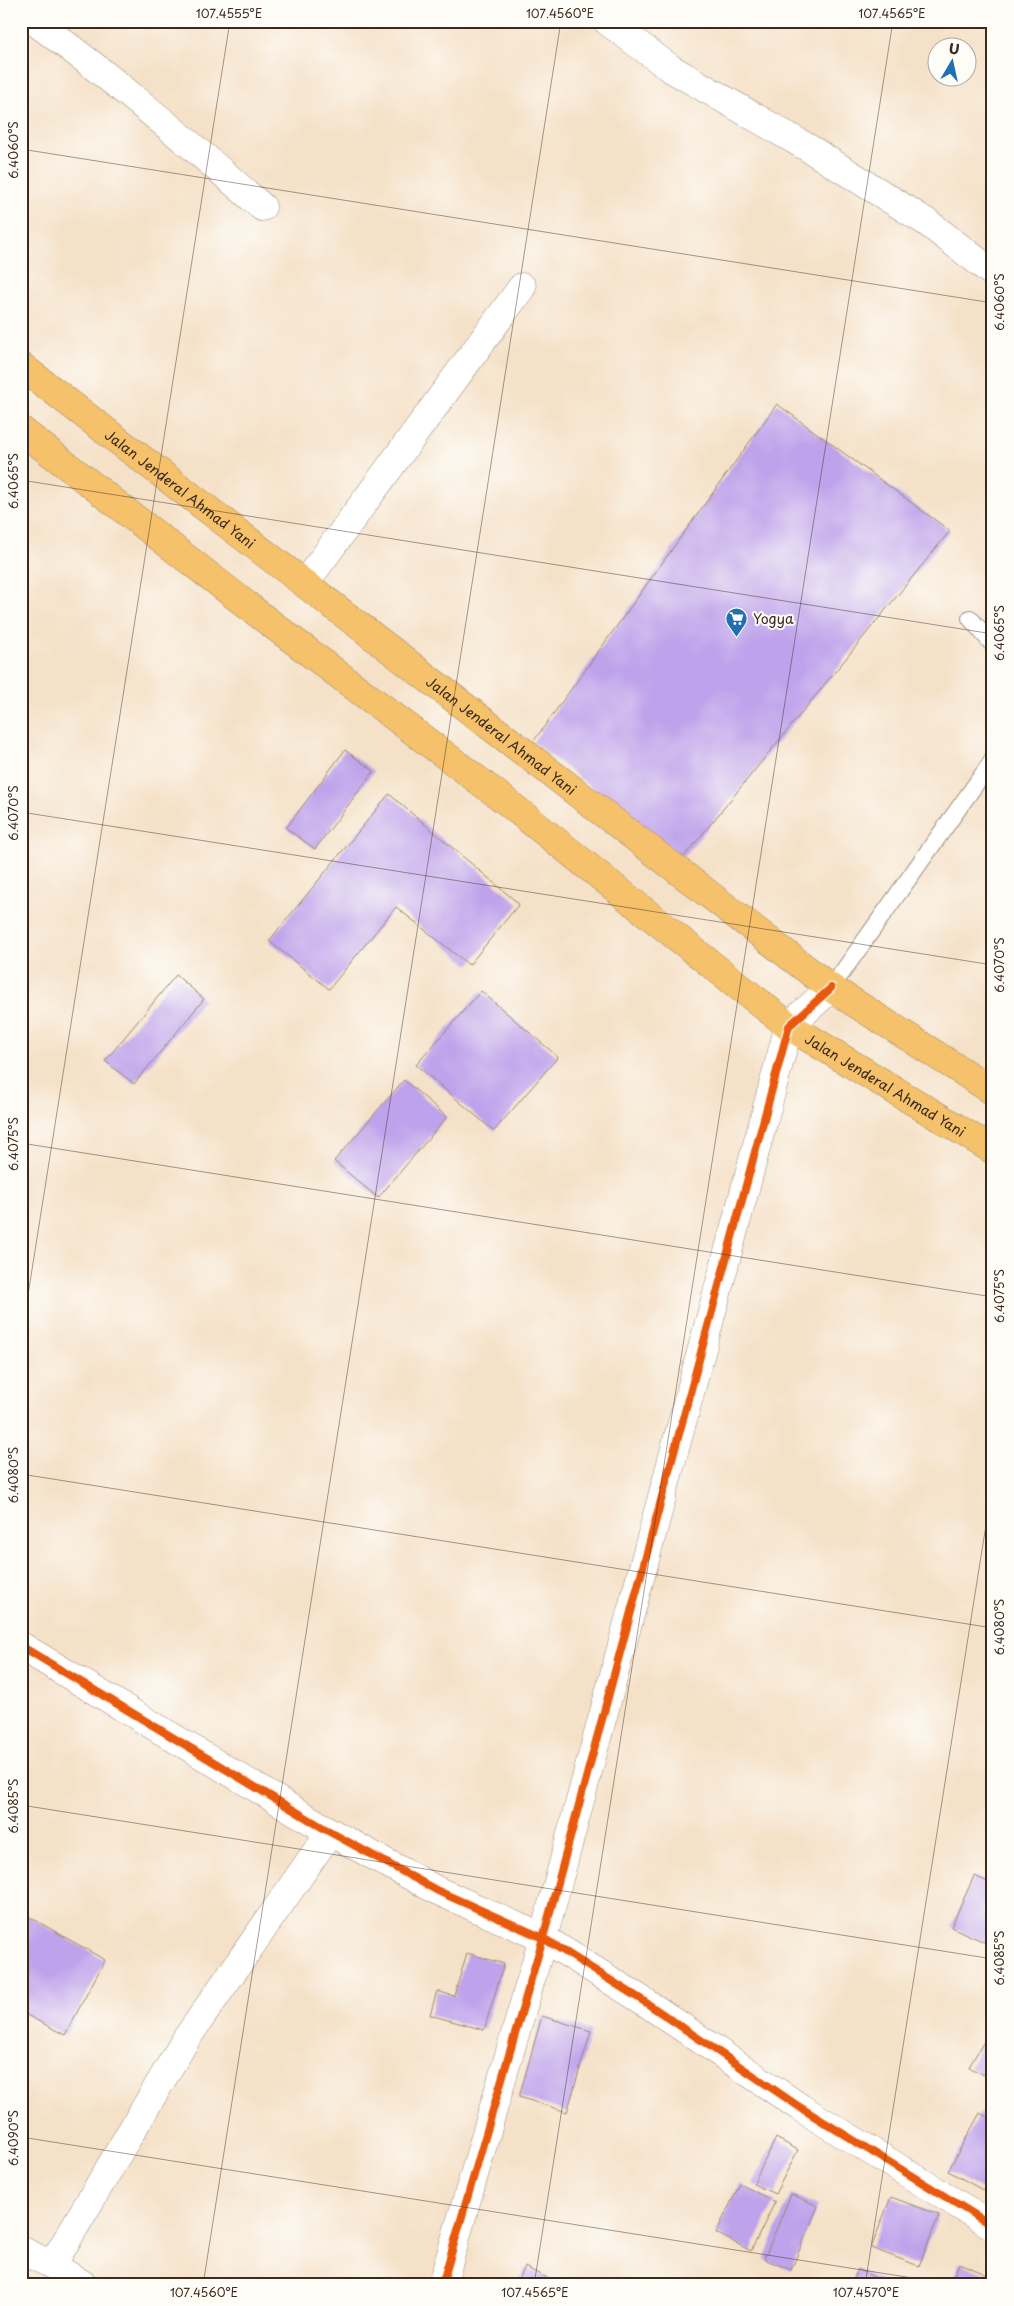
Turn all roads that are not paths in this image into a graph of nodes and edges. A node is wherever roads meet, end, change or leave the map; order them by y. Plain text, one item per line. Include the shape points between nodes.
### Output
1 (34, 21) edge
2 (607, 21) edge
3 (262, 207) dead end
4 (993, 273) edge
5 (522, 287) dead end
6 (21, 366) edge
7 (21, 430) edge
8 (305, 583) junction
9 (970, 618) dead end
10 (993, 645) edge
11 (993, 758) edge
12 (831, 988) junction
13 (789, 1026) junction
14 (993, 1091) edge
15 (993, 1150) edge
16 (21, 1646) edge
17 (330, 1832) junction
18 (543, 1938) junction
19 (993, 2226) edge
20 (21, 2250) edge
21 (52, 2264) junction
22 (84, 2285) edge
23 (442, 2285) edge

1 - 3 street via 189,143
2 - 4 street via 670,68 810,149 928,223
5 - 8 street
6 - 8 highway, Jalan Jenderal Ahmad Yani
7 - 13 highway, Jalan Jenderal Ahmad Yani via 503,798
8 - 12 highway, Jalan Jenderal Ahmad Yani
9 - 10 lane
11 - 12 lane
12 - 13 street
12 - 14 highway, Jalan Jenderal Ahmad Yani
13 - 15 highway, Jalan Jenderal Ahmad Yani
13 - 18 street
16 - 17 street
17 - 18 street via 438,1891
17 - 21 street via 186,2039
18 - 19 street via 645,2002 801,2108
18 - 23 street
20 - 21 street
21 - 22 street

